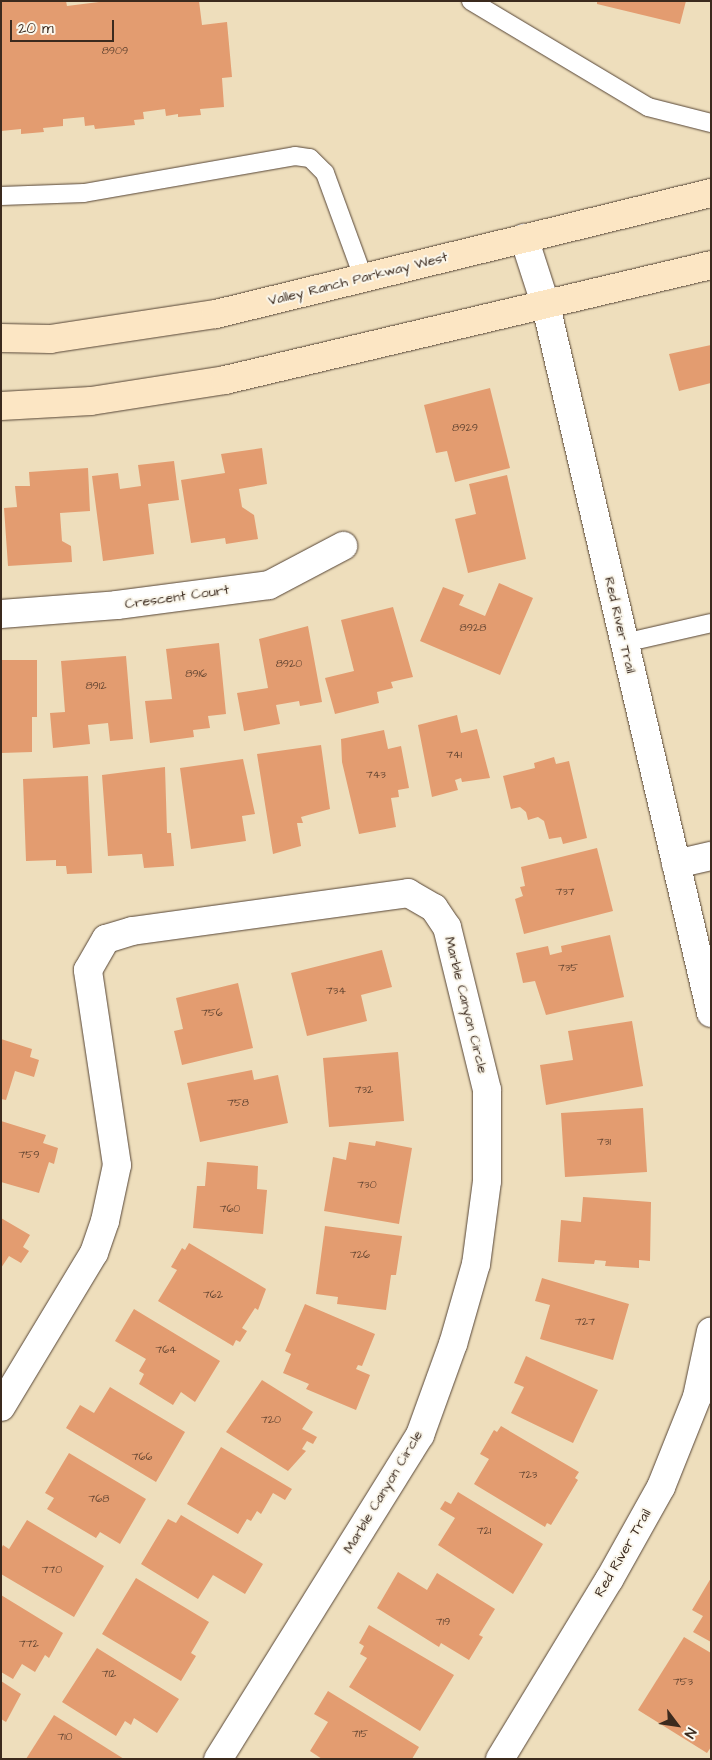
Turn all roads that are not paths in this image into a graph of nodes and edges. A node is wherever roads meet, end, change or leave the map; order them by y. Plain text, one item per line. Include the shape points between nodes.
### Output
1 (471, 1) edge
2 (711, 123) edge
3 (711, 193) edge
4 (1, 196) edge
5 (524, 238) junction
6 (711, 265) edge
7 (363, 277) junction
8 (546, 306) junction
9 (1, 338) edge
10 (1, 406) edge
11 (343, 546) dead end
12 (1, 614) edge
13 (711, 623) edge
14 (624, 643) junction
15 (711, 856) edge
16 (676, 864) junction
17 (711, 1013) edge
18 (711, 1331) edge
19 (1, 1408) edge
20 (218, 1759) edge
21 (500, 1759) edge

1 - 2 lane via 648,107
3 - 5 main road, Valley Ranch Parkway West
4 - 7 lane via 84,194 295,156 310,158 325,173
5 - 7 main road, Valley Ranch Parkway West
5 - 8 street, Red River Trail
6 - 8 main road
7 - 9 main road, Valley Ranch Parkway West via 216,314 50,339
8 - 10 main road via 225,380 91,401
8 - 14 street, Red River Trail
11 - 12 street, Crescent Court via 269,585 117,605
13 - 14 lane
14 - 16 street, Red River Trail
15 - 16 street
16 - 17 street, Red River Trail
18 - 21 street, Red River Trail via 697,1397 661,1487 609,1580
19 - 20 street, Marble Canyon Circle via 94,1253 105,1221 117,1165 88,970 106,939 132,931 408,893 434,908 447,927 487,1090 487,1181 476,1264 453,1344 420,1435

